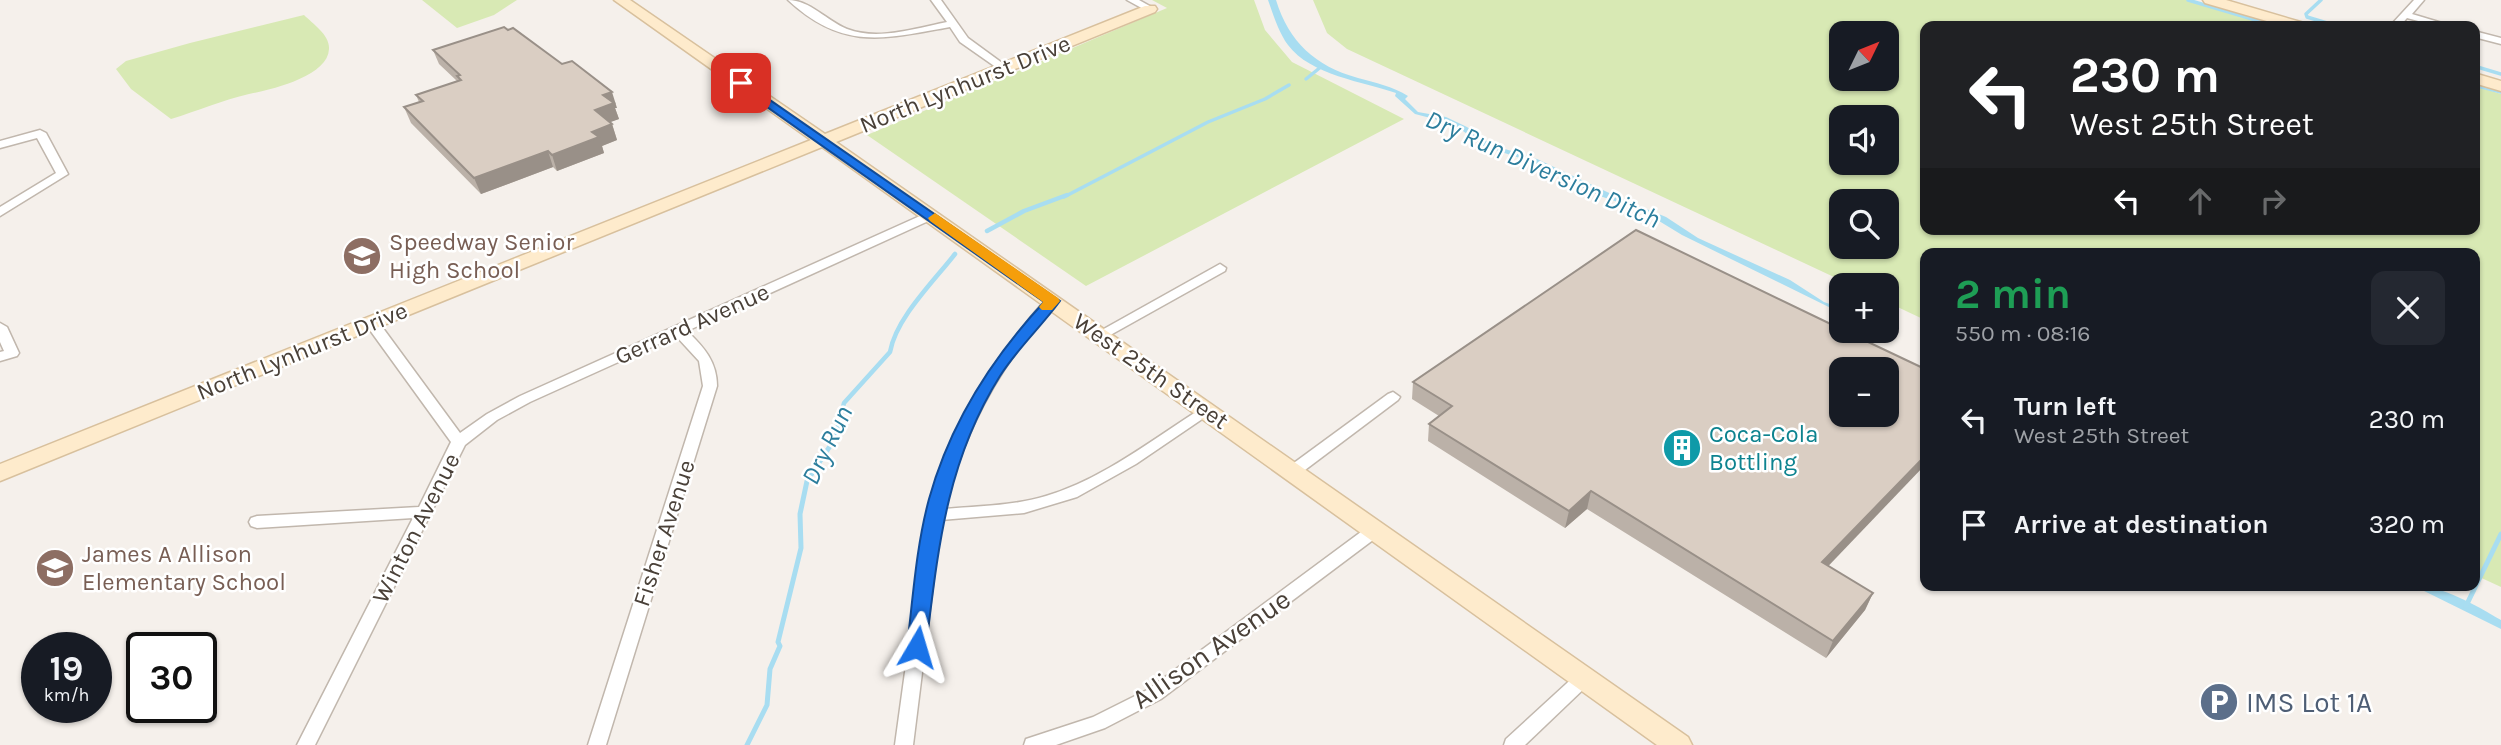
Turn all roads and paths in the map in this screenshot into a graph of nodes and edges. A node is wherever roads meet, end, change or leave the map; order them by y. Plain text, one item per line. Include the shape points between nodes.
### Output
1 (621, 0) edge
2 (793, 0) edge
3 (936, 0) edge
4 (1132, 0) edge
5 (2210, 0) edge
6 (2419, 0) edge
7 (2230, 3) edge
8 (1150, 9) joint
9 (2406, 15) junction
10 (2284, 21) edge
11 (2400, 21) edge
12 (2428, 21) edge
13 (952, 24) junction
14 (2480, 36) edge
15 (2501, 41) edge
16 (1004, 68) junction
17 (2480, 80) edge
18 (2501, 86) edge
19 (824, 141) junction
20 (0, 145) edge
21 (0, 212) edge
22 (931, 215) junction
23 (1220, 268) dead end
24 (1052, 301) junction
25 (372, 323) junction
26 (0, 327) edge
27 (678, 330) junction
28 (1100, 335) junction
29 (6, 355) edge
30 (1393, 397) dead end
31 (1207, 411) junction
32 (459, 442) junction
33 (1292, 472) junction
34 (0, 473) edge
35 (424, 512) junction
36 (935, 515) junction
37 (257, 522) dead end
38 (1375, 530) junction
39 (1584, 678) junction
40 (306, 745) edge
41 (597, 745) edge
42 (904, 745) edge
43 (1033, 745) edge
44 (1513, 745) edge
45 (1678, 745) edge

1 - 19 main road, West 25th Street
2 - 13 street via 838,28 859,35
3 - 13 street
4 - 8 street
5 - 7 main road
6 - 9 street
7 - 10 main road
8 - 16 main road, North Lynhurst Drive
9 - 11 street
9 - 12 street
13 - 16 street via 968,44
14 - 15 street
16 - 19 main road, North Lynhurst Drive
17 - 18 main road
19 - 22 main road, West 25th Street
19 - 25 main road, North Lynhurst Drive
20 - 21 street via 40,133 62,174
22 - 24 main road, West 25th Street
22 - 27 street, Gerrard Avenue
23 - 28 street
24 - 28 main road, West 25th Street
24 - 36 street via 1013,346 974,405 952,455
25 - 32 street, Winton Avenue
25 - 34 main road, North Lynhurst Drive
26 - 29 street
27 - 32 street, Gerrard Avenue via 518,403
27 - 41 street, Fisher Avenue via 708,363 710,386
28 - 31 main road, West 25th Street
30 - 33 street
31 - 33 main road, West 25th Street
31 - 36 street via 1064,496 1015,509
32 - 35 street, Winton Avenue
33 - 38 main road, West 25th Street
35 - 37 street
35 - 40 street, Winton Avenue
36 - 42 street
38 - 39 main road, West 25th Street
38 - 43 street, Allison Avenue via 1155,694 1099,723
39 - 44 street
39 - 45 main road, West 25th Street

